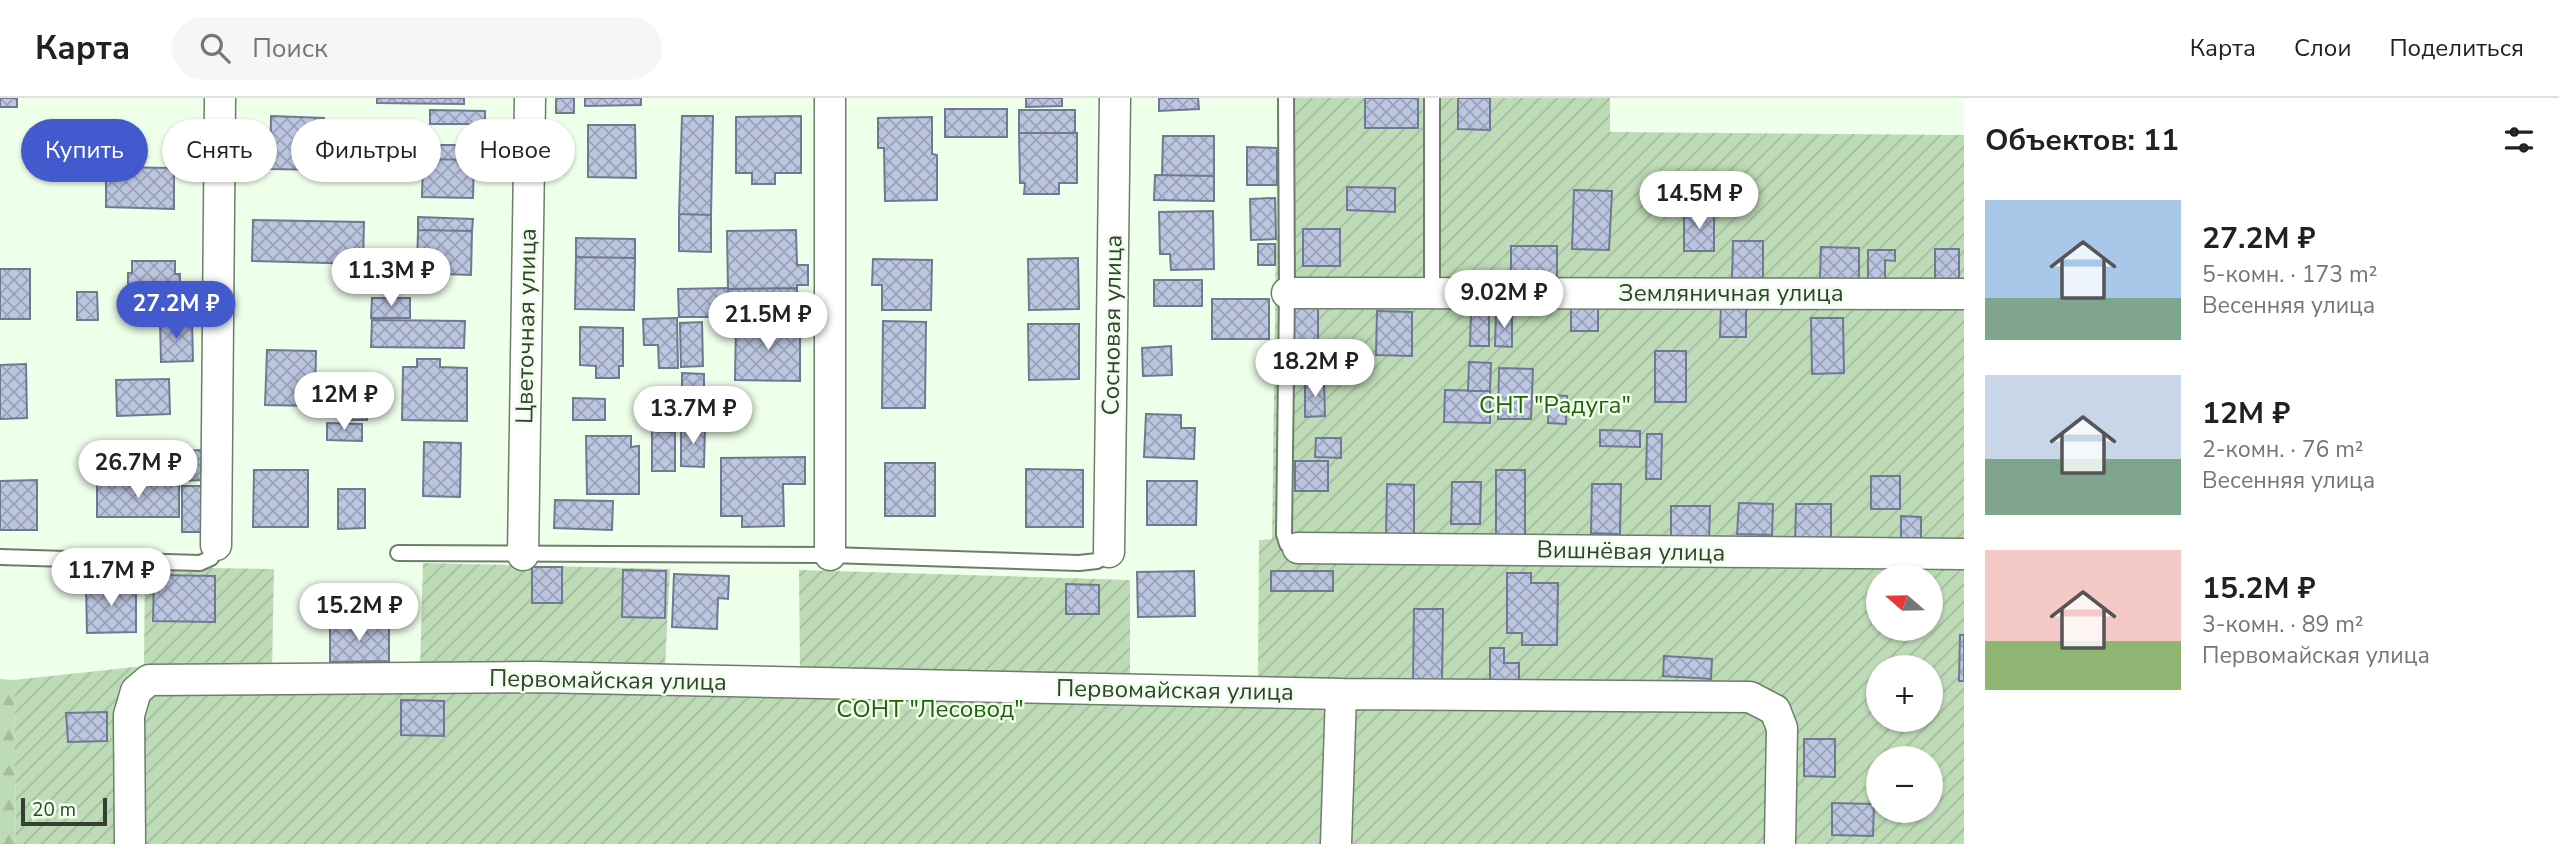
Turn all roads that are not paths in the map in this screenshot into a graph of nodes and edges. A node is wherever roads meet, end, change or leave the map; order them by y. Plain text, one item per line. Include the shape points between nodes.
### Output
1 (220, 98) edge
2 (530, 98) edge
3 (830, 98) edge
4 (1115, 98) edge
5 (1286, 98) edge
6 (1432, 98) edge
7 (1287, 293) junction
8 (1432, 293) junction
9 (1964, 294) edge
10 (216, 545) joint
11 (1298, 548) joint
12 (1109, 552) joint
13 (398, 553) dead end
14 (1964, 554) edge
15 (523, 555) junction
16 (830, 555) junction
17 (0, 557) edge
18 (1341, 694) junction
19 (131, 844) edge
20 (1336, 844) edge
21 (1780, 844) edge

1 - 10 street
2 - 15 street, Цветочная улица
3 - 16 street
4 - 12 street, Сосновая улица
5 - 7 lane
6 - 8 lane
7 - 8 street, Земляничная улица
7 - 11 lane via 1284,534 1287,544
8 - 9 street, Земляничная улица
10 - 17 lane via 211,558 200,563
11 - 14 street, Вишнёвая улица
12 - 16 lane via 1097,561 1079,563
13 - 15 lane
15 - 16 lane
18 - 19 street, Первомайская улица via 535,677 149,680 136,691 128,715
18 - 20 street
18 - 21 street, Первомайская улица via 1750,697 1775,710 1782,728

